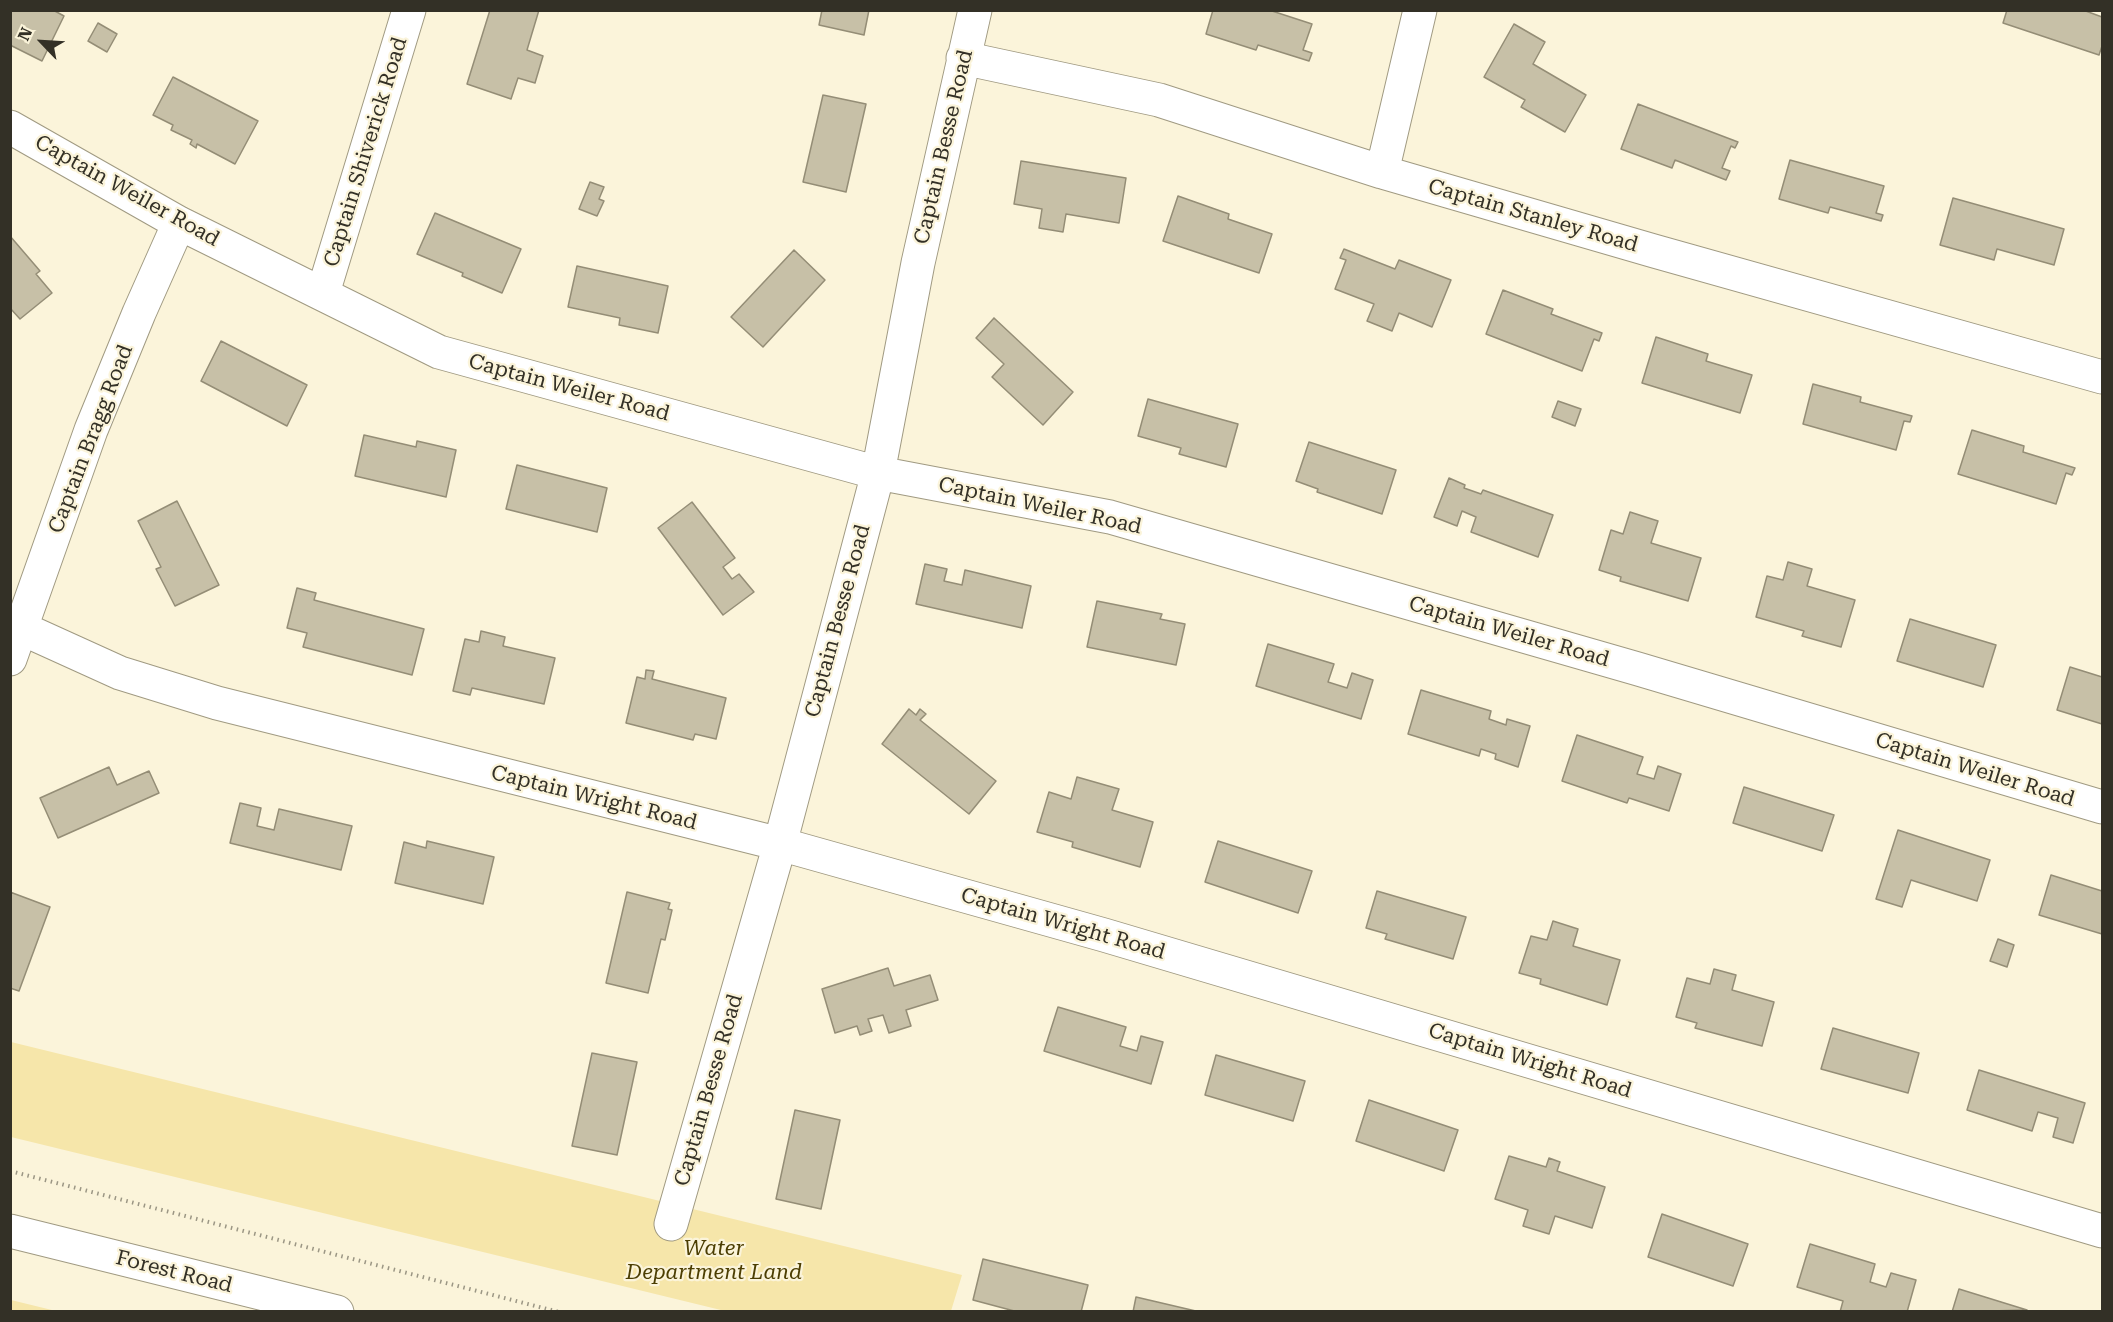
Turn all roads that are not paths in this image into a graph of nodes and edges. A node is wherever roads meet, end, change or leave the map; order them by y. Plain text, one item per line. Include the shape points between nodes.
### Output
1 (409, 10) edge
2 (975, 10) edge
3 (1420, 10) edge
4 (963, 58) junction
5 (10, 127) edge
6 (1382, 172) junction
7 (179, 223) junction
8 (323, 293) junction
9 (2103, 377) edge
10 (878, 473) junction
11 (22, 629) junction
12 (10, 659) edge
13 (2103, 807) edge
14 (780, 844) junction
15 (671, 1224) dead end
16 (10, 1231) edge
17 (2103, 1231) edge
18 (338, 1311) edge

1 - 8 street, Captain Shiverick Road
2 - 4 street, Captain Besse Road
3 - 6 street
4 - 6 street, Captain Stanley Road via 1159,100
4 - 10 street, Captain Besse Road
5 - 7 street, Captain Weiler Road
6 - 9 street, Captain Stanley Road
7 - 8 street, Captain Weiler Road
7 - 11 street, Captain Bragg Road via 91,430
8 - 10 street, Captain Weiler Road via 439,352
10 - 13 street, Captain Weiler Road via 1110,517
10 - 14 street, Captain Besse Road
11 - 12 street, Captain Bragg Road
11 - 14 street, Captain Wright Road via 120,673 217,703
14 - 15 street, Captain Besse Road
14 - 17 street, Captain Wright Road via 1115,938
16 - 18 street, Forest Road

